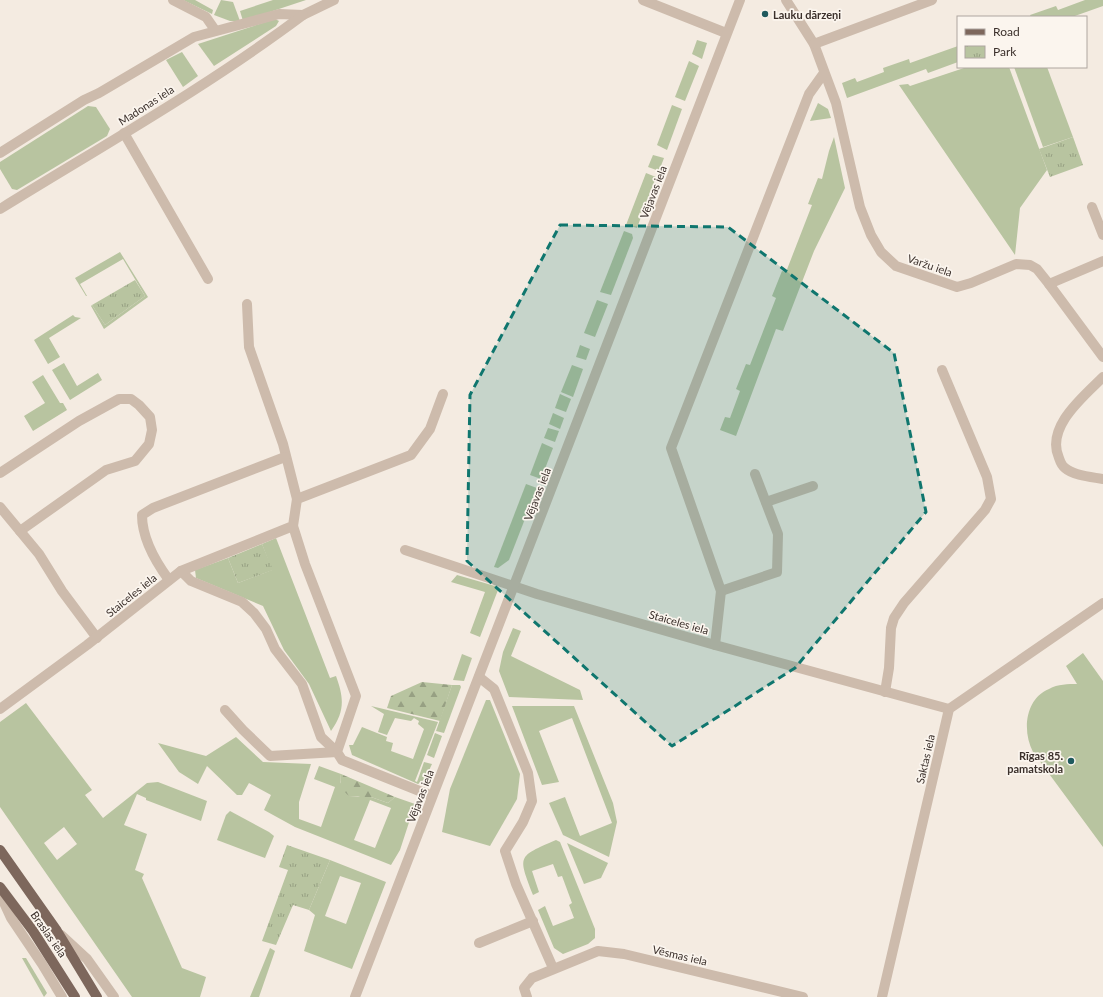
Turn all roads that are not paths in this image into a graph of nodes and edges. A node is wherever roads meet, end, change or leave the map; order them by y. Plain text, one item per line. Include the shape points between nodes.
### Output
1 (174, 0) edge
2 (334, 0) edge
3 (740, 0) edge
4 (786, 0) edge
5 (932, 0) edge
6 (648, 1) edge
7 (302, 16) junction
8 (215, 30) junction
9 (726, 33) junction
10 (814, 44) junction
11 (824, 73) junction
12 (124, 133) junction
13 (0, 153) edge
14 (1092, 207) dead end
15 (0, 209) edge
16 (1103, 235) edge
17 (1103, 261) edge
18 (208, 279) dead end
19 (1049, 284) junction
20 (247, 304) dead end
21 (1103, 357) edge
22 (942, 370) dead end
23 (1103, 376) edge
24 (443, 394) dead end
25 (285, 457) junction
26 (0, 473) edge
27 (756, 474) dead end
28 (1103, 479) edge
29 (813, 486) dead end
30 (297, 499) junction
31 (766, 502) junction
32 (0, 507) edge
33 (293, 526) junction
34 (20, 531) junction
35 (405, 550) dead end
36 (181, 571) junction
37 (169, 580) junction
38 (514, 587) junction
39 (721, 591) junction
40 (1103, 604) edge
41 (97, 638) junction
42 (715, 645) junction
43 (479, 677) junction
44 (885, 692) junction
45 (0, 709) edge
46 (949, 709) junction
47 (225, 710) dead end
48 (337, 752) junction
49 (432, 796) junction
50 (0, 850) edge
51 (0, 887) edge
52 (0, 894) edge
53 (533, 921) junction
54 (57, 931) junction
55 (480, 943) dead end
56 (553, 968) junction
57 (62, 997) edge
58 (75, 997) edge
59 (97, 997) edge
60 (114, 997) edge
61 (355, 997) edge
62 (527, 997) edge
63 (803, 997) edge
64 (882, 997) edge

1 - 8 street via 206,17
2 - 7 street, Madonas iela
3 - 9 street, Vējavas iela
4 - 10 street, Varžu iela
5 - 10 street
6 - 9 street
7 - 8 street via 279,14
7 - 12 street, Madonas iela
8 - 13 street via 187,41 84,100
9 - 38 street, Vējavas iela
10 - 11 street, Varžu iela
11 - 19 street, Varžu iela via 836,103 860,207 881,252 896,266 957,287 1016,264 1037,269
11 - 39 street via 809,94 671,448
12 - 15 street, Madonas iela
12 - 18 street
14 - 16 street
17 - 19 street
19 - 21 street, Varžu iela
20 - 25 street via 249,347 283,444
22 - 44 street via 987,477 991,499 985,510 904,603 894,618
23 - 28 street via 1061,423 1056,438 1056,453 1065,468 1073,473
24 - 30 street via 430,429 411,455
25 - 30 street
25 - 37 street via 153,508 142,516 142,530 160,568
26 - 34 street via 79,421 119,399 131,399 150,417 152,430 149,444 134,461 106,470
27 - 31 street
29 - 31 street
30 - 33 street
31 - 39 street via 778,534 777,572
32 - 34 street
33 - 36 street, Staiceles iela
33 - 48 street via 356,696
34 - 41 street
35 - 38 street, Staiceles iela
36 - 37 street, Staiceles iela
36 - 48 street via 191,581 242,602 254,613 275,649 302,684 321,737
37 - 41 street, Staiceles iela
38 - 42 street, Staiceles iela
38 - 43 street, Vējavas iela
39 - 42 street
40 - 46 street
41 - 45 street, Staiceles iela
42 - 44 street, Staiceles iela
43 - 49 street, Vējavas iela
43 - 53 street via 494,689 528,773 532,801 524,822 505,851 516,884
44 - 46 street, Staiceles iela
46 - 64 street, Saktas iela
47 - 48 street via 270,756
48 - 49 street via 342,760
49 - 61 street, Vējavas iela
50 - 54 main road, Braslas iela
51 - 58 main road, Braslas iela via 33,931
52 - 57 street, Braslas iela via 11,918
53 - 55 street
53 - 56 street
54 - 59 main road, Braslas iela
54 - 60 street, Braslas iela via 87,960
56 - 62 street, Vēsmas iela via 532,978 524,988
56 - 63 street, Vēsmas iela via 598,951 624,954

